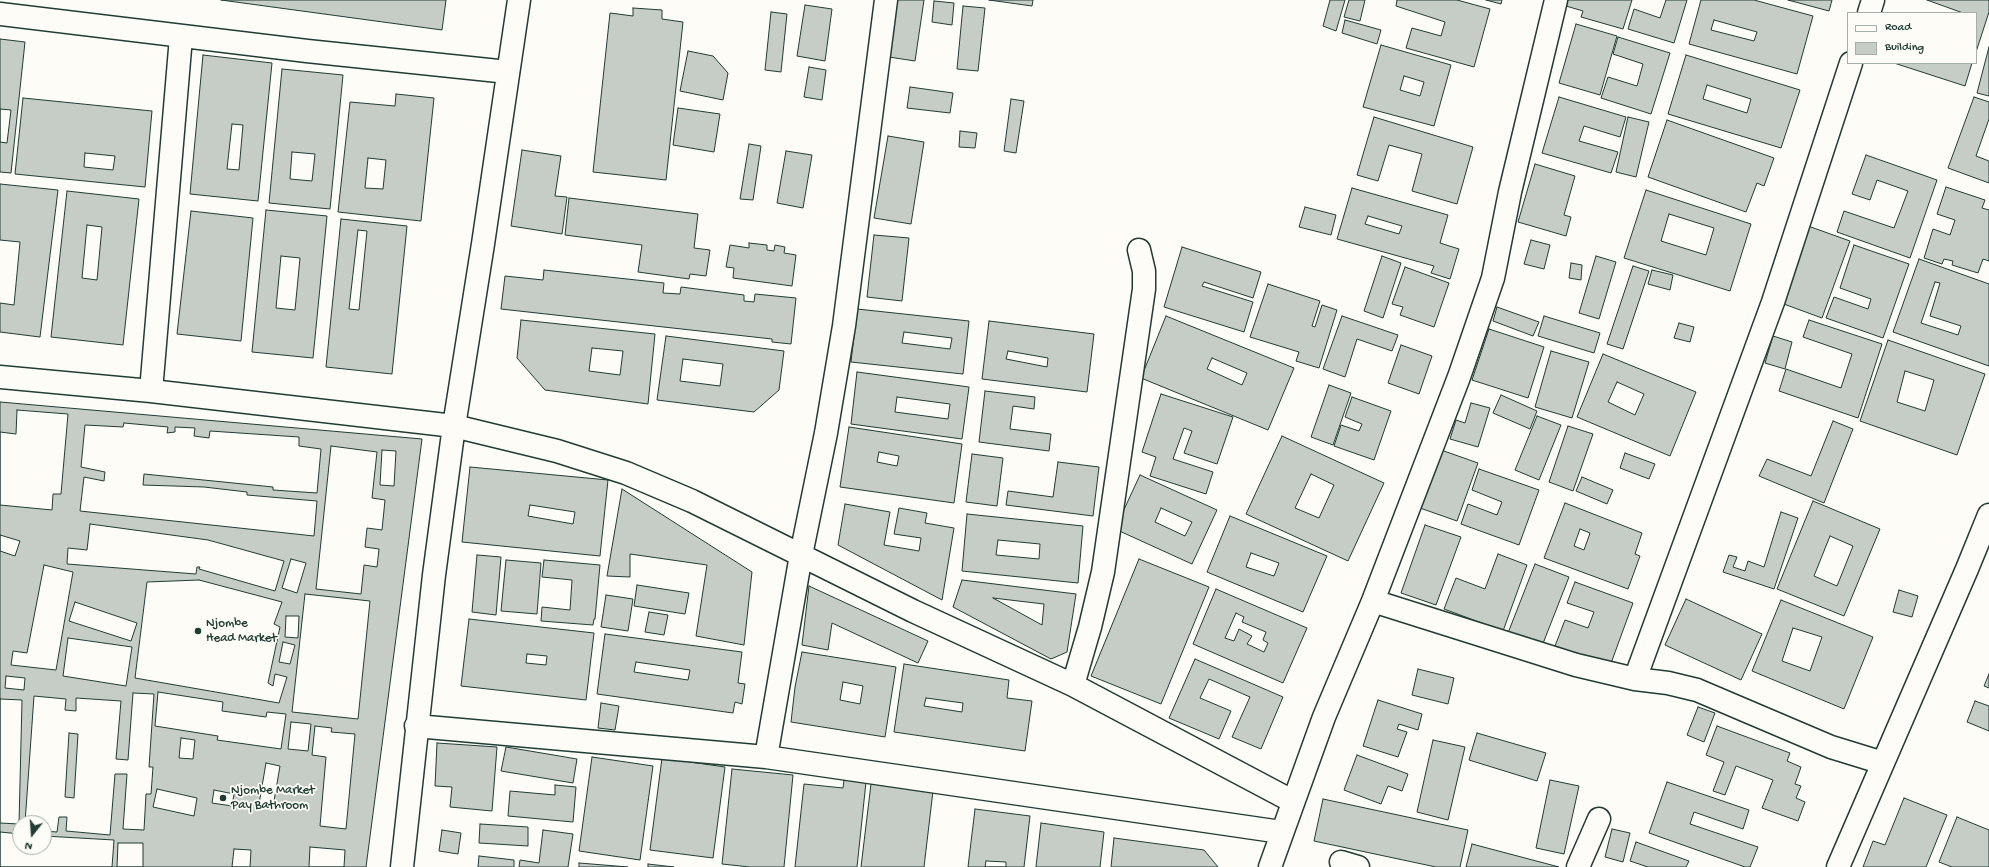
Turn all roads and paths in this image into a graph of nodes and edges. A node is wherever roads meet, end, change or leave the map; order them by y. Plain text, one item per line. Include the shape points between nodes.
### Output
1 (519, 0) edge
2 (886, 0) edge
3 (1556, 0) edge
4 (1874, 0) edge
5 (1869, 12) edge
6 (0, 14) edge
7 (181, 37) junction
8 (1851, 64) edge
9 (508, 72) junction
10 (1139, 250) dead end
11 (0, 377) edge
12 (151, 391) junction
13 (454, 426) junction
14 (1989, 515) edge
15 (801, 555) junction
16 (1373, 601) junction
17 (1635, 679) junction
18 (1073, 685) junction
19 (416, 726) junction
20 (766, 757) junction
21 (1883, 763) junction
22 (1292, 801) junction
23 (1599, 819) dead end
24 (1281, 832) junction
25 (402, 867) edge
26 (1270, 867) edge
27 (1578, 867) edge
28 (1838, 867) edge

1 - 9 street
2 - 15 street via 844,326 826,433
3 - 16 street via 1510,192 1493,278 1459,377
4 - 5 street
6 - 7 street
7 - 9 street
7 - 12 street
8 - 17 street via 1773,302
9 - 13 street
10 - 18 street via 1144,271 1144,290 1106,549 1090,627
11 - 12 street
12 - 13 street
13 - 15 street via 557,451 626,473 692,501
13 - 19 street
14 - 21 street
15 - 18 street
15 - 20 street
16 - 17 street via 1576,665
16 - 22 street
17 - 21 street via 1697,690 1817,742
18 - 22 street
19 - 20 street
19 - 25 street
20 - 24 street
21 - 28 street
22 - 24 street
23 - 27 street
24 - 26 street

